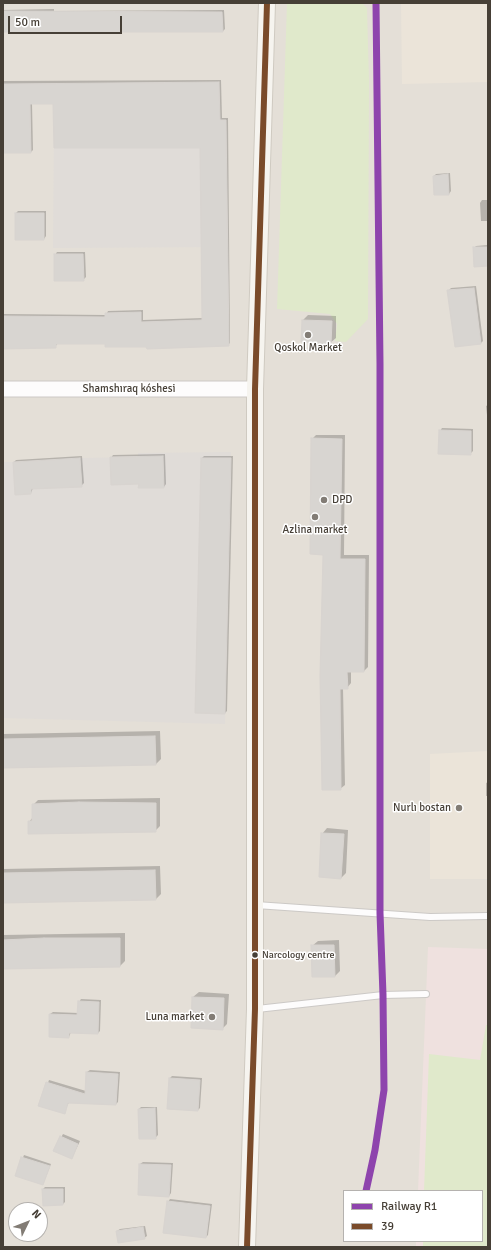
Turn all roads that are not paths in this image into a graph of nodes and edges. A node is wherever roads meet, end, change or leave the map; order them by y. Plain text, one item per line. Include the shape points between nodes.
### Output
1 (267, 3) edge
2 (3, 389) edge
3 (255, 389) junction
4 (254, 905) junction
5 (488, 916) edge
6 (426, 994) dead end
7 (255, 1009) junction
8 (248, 1242) edge

1 - 3 main road
2 - 3 street, Shamshıraq kóshesi
3 - 4 main road
4 - 5 lane via 430,917
4 - 7 main road
6 - 7 lane via 384,995
7 - 8 main road

